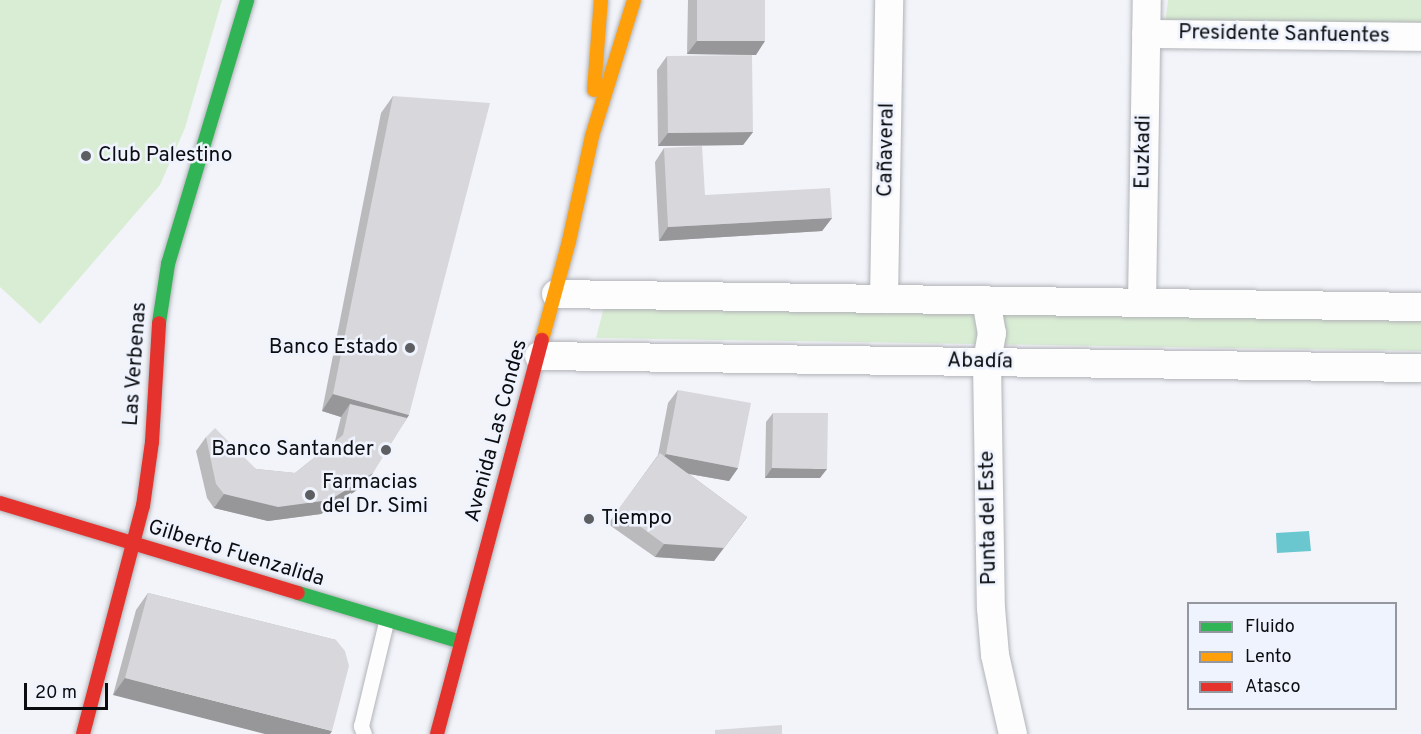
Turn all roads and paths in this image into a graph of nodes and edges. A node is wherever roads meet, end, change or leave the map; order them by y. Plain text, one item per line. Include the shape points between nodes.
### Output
1 (247, 0) edge
2 (601, 0) edge
3 (634, 0) edge
4 (890, 0) edge
5 (1146, 0) edge
6 (1146, 34) junction
7 (1421, 37) edge
8 (592, 136) junction
9 (556, 294) junction
10 (884, 299) junction
11 (986, 300) junction
12 (1142, 303) junction
13 (1421, 307) edge
14 (539, 356) junction
15 (987, 362) junction
16 (1421, 368) edge
17 (0, 503) edge
18 (135, 544) junction
19 (387, 622) junction
20 (461, 642) junction
21 (83, 734) edge
22 (364, 734) edge
23 (437, 734) edge
24 (1013, 734) edge

1 - 18 street, Las Verbenas via 168,264 159,321 148,474
2 - 8 street, Avenida Las Condes
3 - 8 street, Avenida Las Condes
4 - 10 street, Cañaveral
5 - 6 street, Euzkadi
6 - 7 street, Presidente Sanfuentes
6 - 12 street, Euzkadi
8 - 9 street, Avenida Las Condes
9 - 10 street
9 - 14 street, Avenida Las Condes
10 - 11 street
11 - 12 street
11 - 15 street, Punta del Este via 992,333
12 - 13 street
14 - 15 street, Abadía
14 - 20 street, Avenida Las Condes
15 - 16 street, Abadía
15 - 24 street, Punta del Este via 991,608 995,656
17 - 18 street, Gilberto Fuenzalida
18 - 19 street, Gilberto Fuenzalida
18 - 21 street, Las Verbenas
19 - 20 street, Gilberto Fuenzalida
19 - 22 lane via 361,726
20 - 23 street, Avenida Las Condes

